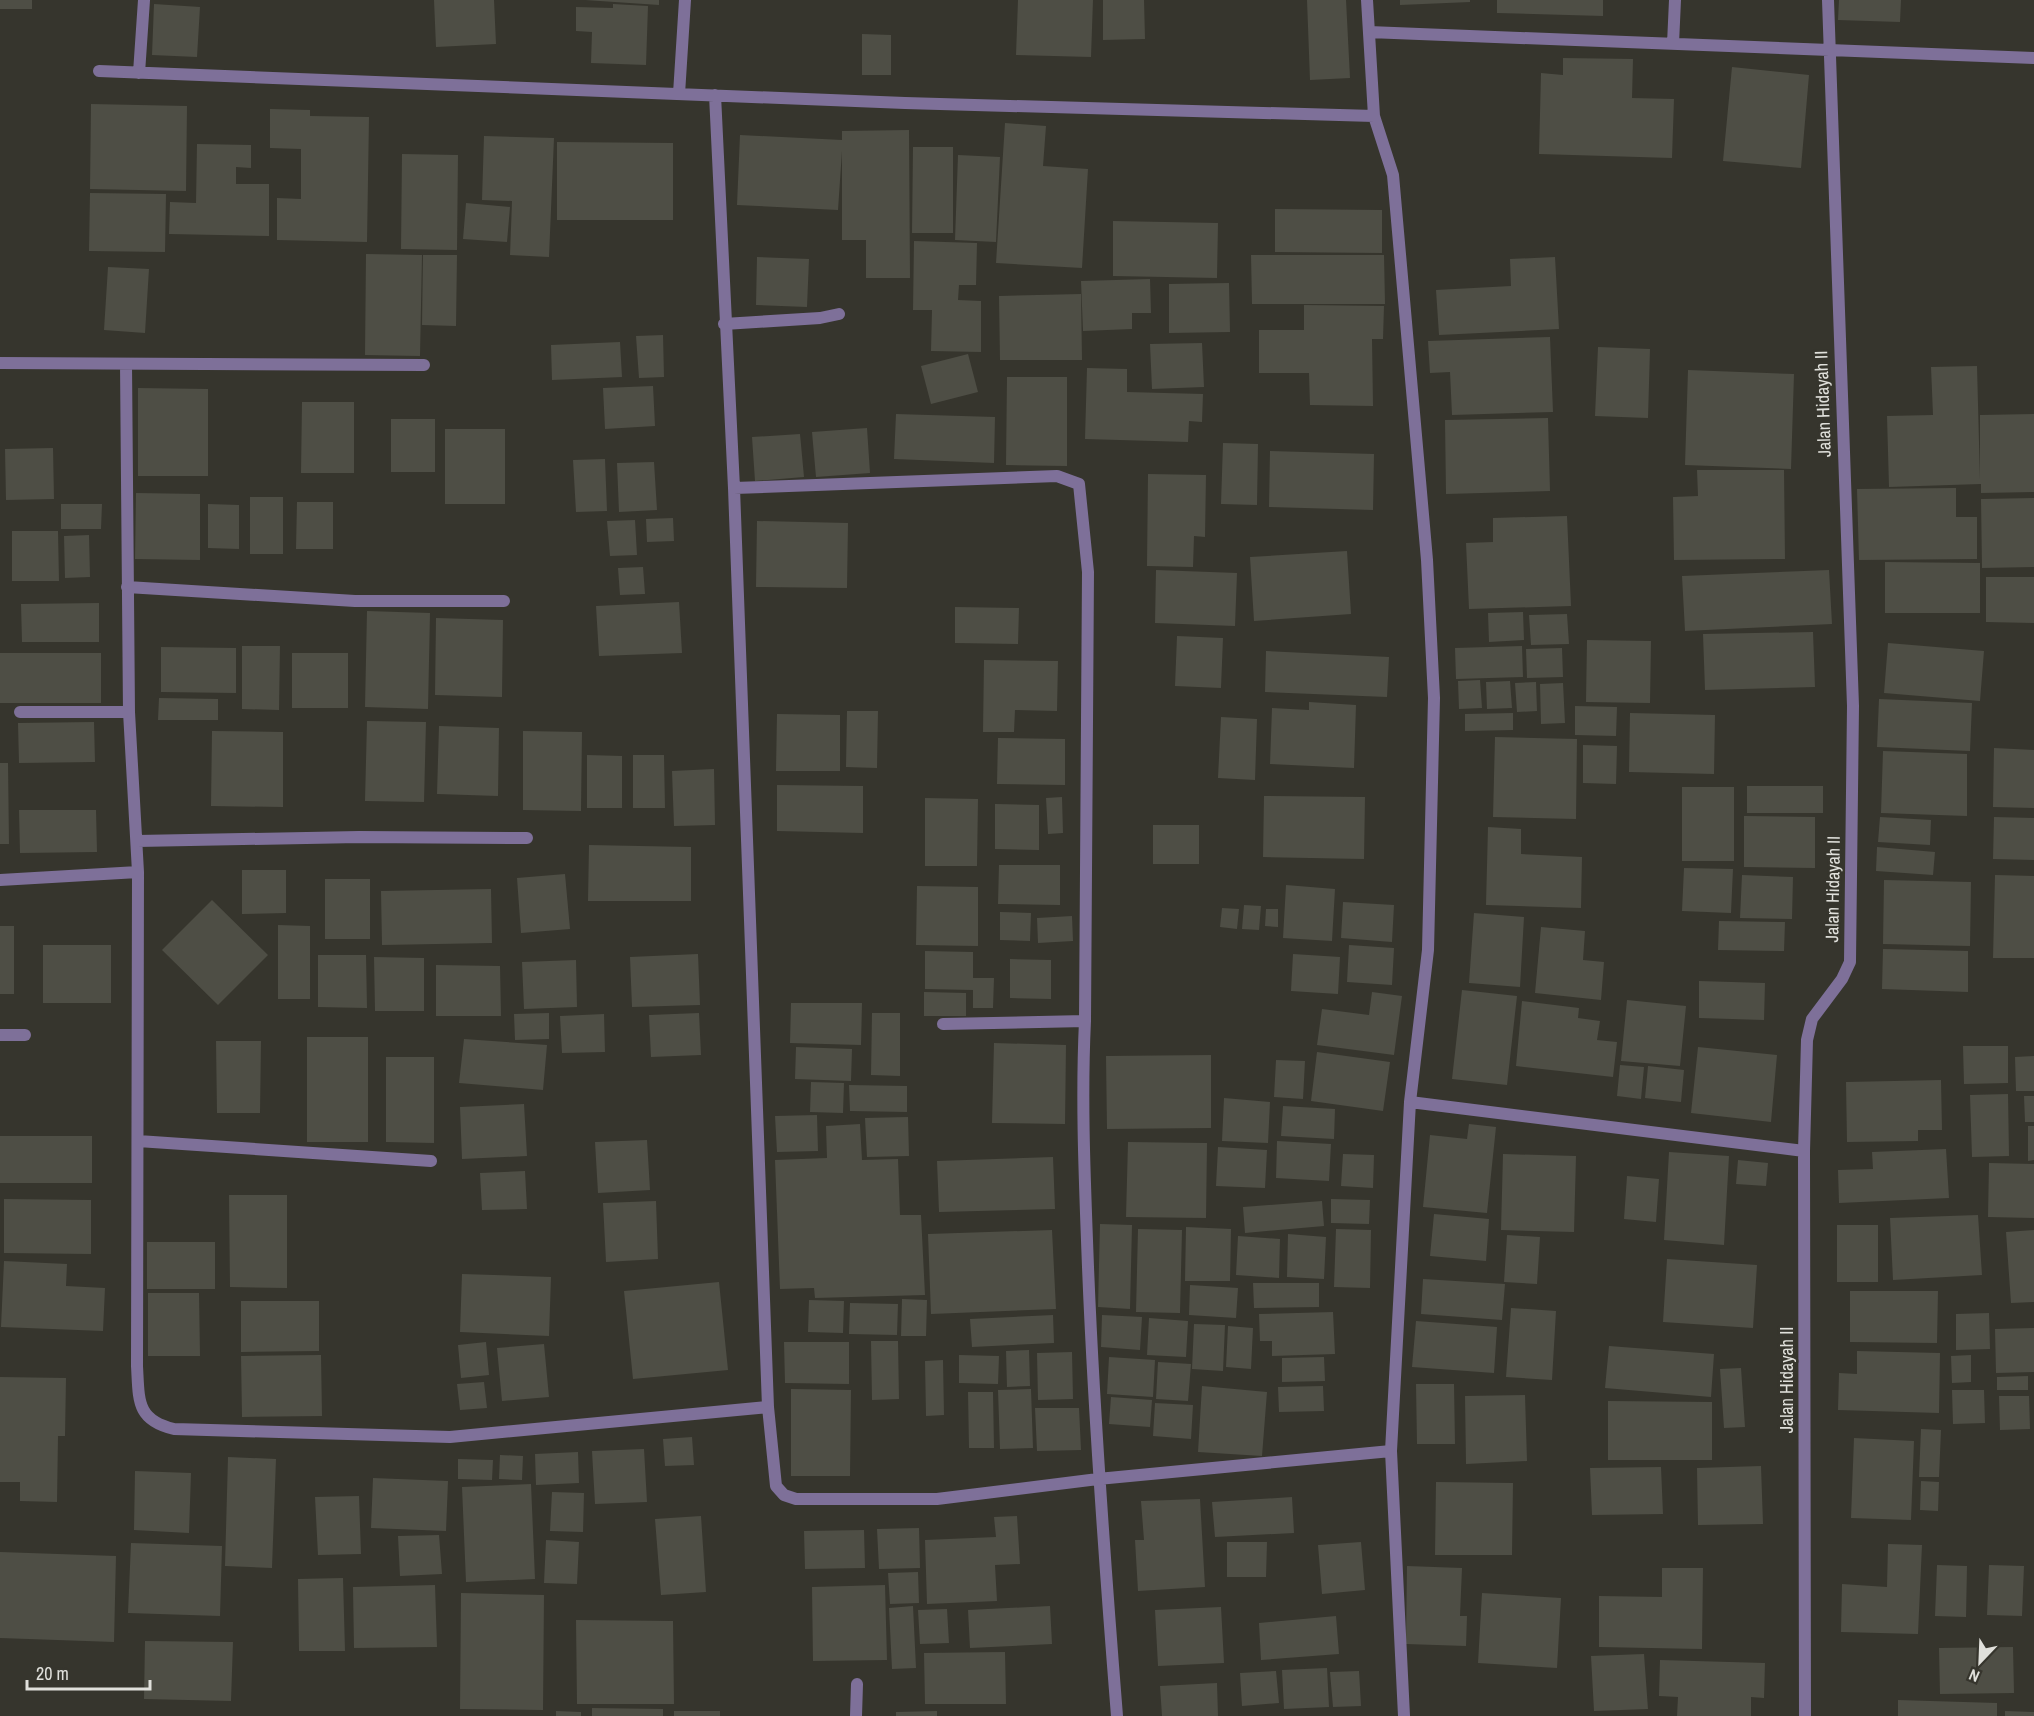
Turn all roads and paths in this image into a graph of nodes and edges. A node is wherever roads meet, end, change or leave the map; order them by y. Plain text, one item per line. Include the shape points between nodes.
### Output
1 (144, 0) edge
2 (685, 0) edge
3 (1367, 0) edge
4 (1675, 0) edge
5 (1828, 0) edge
6 (1369, 32) junction
7 (1672, 44) junction
8 (1827, 50) junction
9 (2034, 58) edge
10 (99, 71) dead end
11 (140, 73) junction
12 (680, 94) junction
13 (715, 95) junction
14 (1374, 116) junction
15 (839, 314) dead end
16 (724, 324) junction
17 (0, 363) edge
18 (126, 364) junction
19 (424, 365) dead end
20 (734, 489) junction
21 (127, 587) junction
22 (504, 601) dead end
23 (20, 712) dead end
24 (129, 712) junction
25 (527, 838) dead end
26 (137, 841) junction
27 (138, 872) junction
28 (0, 880) edge
29 (1084, 1021) junction
30 (943, 1024) dead end
31 (0, 1035) edge
32 (24, 1035) dead end
33 (1410, 1102) junction
34 (138, 1141) junction
35 (1804, 1151) junction
36 (431, 1161) dead end
37 (768, 1407) junction
38 (1391, 1451) junction
39 (1098, 1479) junction
40 (857, 1684) dead end
41 (856, 1716) edge
42 (1117, 1716) edge
43 (1404, 1716) edge
44 (1805, 1716) edge

1 - 11 street
2 - 12 street
3 - 6 street
4 - 7 street
5 - 8 street, Jalan Hidayah II
6 - 7 street
6 - 14 street
7 - 8 street
8 - 9 street
8 - 35 street, Jalan Hidayah II via 1853,706 1850,962 1808,1029
10 - 11 street
11 - 12 street
12 - 13 street
13 - 14 street
13 - 16 street
14 - 33 street via 1393,175 1427,560 1434,698 1428,950
15 - 16 street
16 - 20 street
17 - 18 street
18 - 19 street
18 - 21 street
20 - 29 street via 1057,476 1079,484 1088,572
20 - 37 street
21 - 22 street via 355,601
21 - 24 street
23 - 24 street
24 - 26 street
25 - 26 street
26 - 27 street
27 - 28 street
27 - 34 street
29 - 30 street
29 - 39 street via 1081,1097
31 - 32 street
33 - 35 street
33 - 38 street
34 - 36 street
34 - 37 street via 137,1375 140,1403 148,1419 158,1425 266,1434 450,1437
35 - 44 street, Jalan Hidayah II
37 - 39 street via 776,1486 789,1497 938,1499
38 - 39 street
38 - 43 street
39 - 42 street
40 - 41 street

